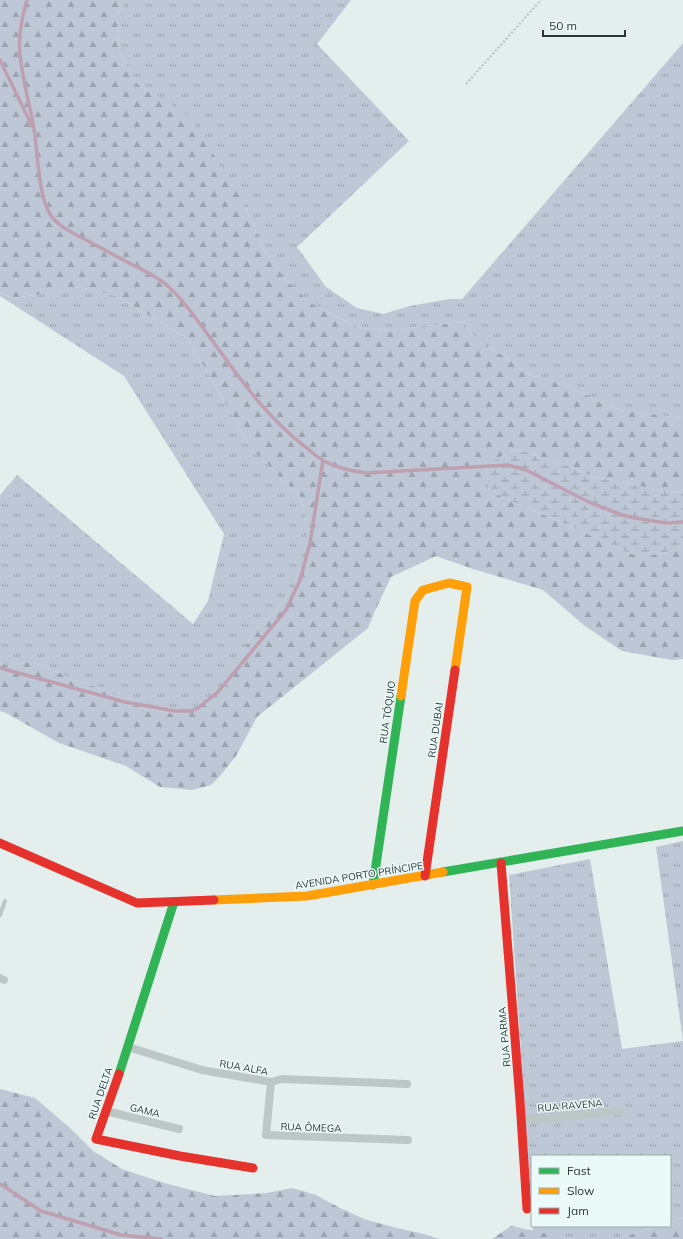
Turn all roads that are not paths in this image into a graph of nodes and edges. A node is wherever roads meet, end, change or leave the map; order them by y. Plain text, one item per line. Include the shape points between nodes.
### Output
1 (467, 588) joint
2 (683, 831) edge
3 (0, 843) edge
4 (500, 863) junction
5 (425, 876) junction
6 (373, 885) junction
7 (5, 901) dead end
8 (174, 902) junction
9 (0, 916) edge
10 (128, 1047) junction
11 (271, 1082) junction
12 (407, 1084) dead end
13 (106, 1111) junction
14 (621, 1111) dead end
15 (522, 1120) junction
16 (179, 1129) dead end
17 (408, 1140) dead end
18 (253, 1168) dead end
19 (529, 1203) edge

1 - 5 street, RUA DUBAI
1 - 6 street, RUA TÓQUIO via 449,583 423,590 415,601
2 - 4 street, AVENIDA PORTO PRÍNCIPE
3 - 8 street, AVENIDA PORTO PRÍNCIPE via 137,903
4 - 5 street, AVENIDA PORTO PRÍNCIPE
4 - 15 street, RUA PARMA
5 - 6 street, AVENIDA PORTO PRÍNCIPE
6 - 8 street, AVENIDA PORTO PRÍNCIPE via 307,896
7 - 9 lane
8 - 10 street, RUA DELTA
10 - 11 street, RUA ALFA via 202,1070
10 - 13 street, RUA DELTA
11 - 12 street, RUA ALFA via 282,1079
11 - 17 street, RUA ÔMEGA via 266,1135
13 - 16 street, GAMA
13 - 18 street, RUA DELTA via 96,1139
14 - 15 street, RUA RAVENA
15 - 19 street, RUA PARMA

